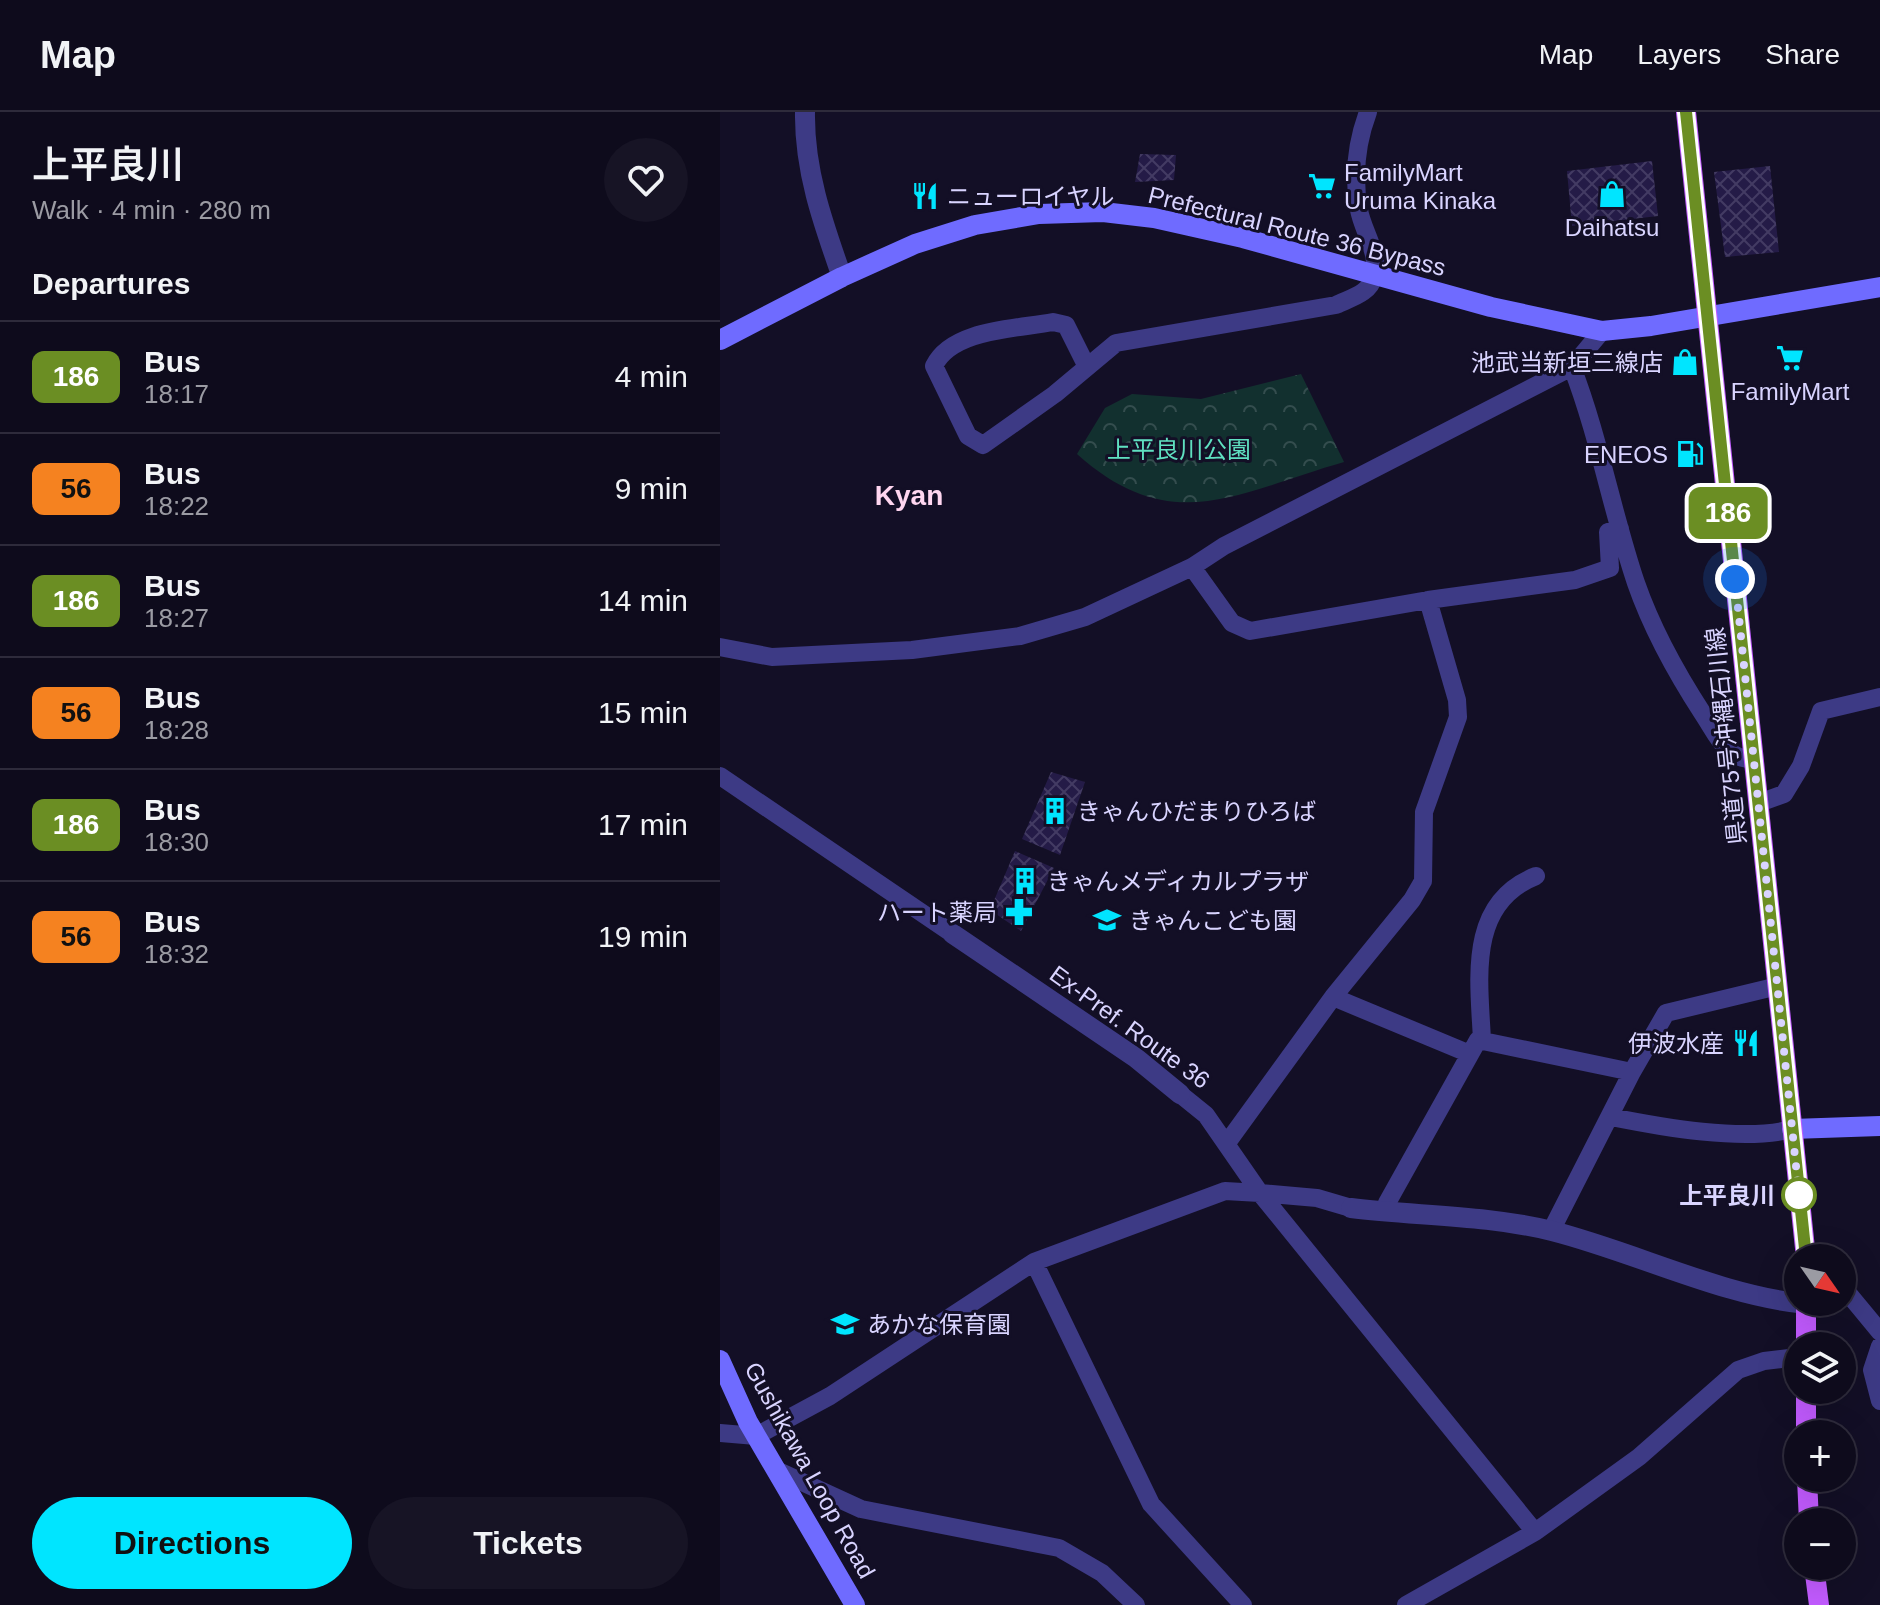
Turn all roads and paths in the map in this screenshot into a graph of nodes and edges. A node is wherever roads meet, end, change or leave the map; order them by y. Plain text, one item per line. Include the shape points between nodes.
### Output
1 (805, 112) edge
2 (1368, 112) edge
3 (1686, 112) edge
4 (842, 277) junction
5 (1374, 277) junction
6 (1880, 287) edge
7 (1708, 317) junction
8 (1602, 331) junction
9 (720, 340) edge
10 (1087, 367) junction
11 (1572, 367) junction
12 (1620, 529) junction
13 (1192, 567) junction
14 (1428, 600) junction
15 (720, 647) edge
16 (1880, 697) edge
17 (1753, 759) junction
18 (720, 776) edge
19 (1759, 803) junction
20 (1536, 876) dead end
21 (953, 934) joint
22 (1778, 986) junction
23 (1333, 997) junction
24 (1476, 1047) junction
25 (1632, 1072) junction
26 (1180, 1094) joint
27 (1611, 1117) junction
28 (1880, 1126) edge
29 (1792, 1129) junction
30 (1227, 1143) junction
31 (1260, 1193) junction
32 (1351, 1208) joint
33 (1387, 1212) junction
34 (1551, 1231) junction
35 (1809, 1244) edge
36 (1034, 1262) junction
37 (1784, 1300) edge
38 (1856, 1303) edge
39 (1880, 1332) edge
40 (1880, 1346) edge
41 (1784, 1359) edge
42 (720, 1360) edge
43 (1880, 1401) edge
44 (720, 1433) edge
45 (756, 1436) junction
46 (776, 1470) junction
47 (1535, 1532) junction
48 (1816, 1580) edge
49 (855, 1605) edge
50 (1136, 1605) edge
51 (1243, 1605) edge
52 (1406, 1605) edge
53 (1819, 1605) edge

1 - 4 street via 805,144 819,212
2 - 5 street via 1355,160 1359,212 1375,255
3 - 7 main road, 県道75号沖縄石川線
4 - 5 main road, Prefectural Route 36 Bypass via 915,244 975,225 1039,214 1103,212 1230,235
4 - 9 main road, Prefectural Route 36 Bypass
5 - 8 main road, Prefectural Route 36 Bypass
5 - 10 street via 1367,290 1336,305 1116,343
6 - 7 main road, Prefectural Route 36 Bypass
7 - 8 main road, Prefectural Route 36 Bypass
7 - 17 main road, 県道75号沖縄石川線
8 - 11 street
10 - 10 street via 983,445 968,436 934,366 939,355 966,339 1053,322 1066,325
11 - 12 street via 1592,419
11 - 13 street
12 - 14 street via 1608,532 1610,568 1575,580
12 - 17 street via 1637,586 1688,690 1728,752
13 - 14 street via 1232,623 1250,631
13 - 15 street via 1085,617 1020,636 912,650 772,657
14 - 23 street via 1458,717 1424,812 1423,881
16 - 19 street via 1821,711 1801,766 1784,794
17 - 19 main road, 県道75号沖縄石川線
18 - 21 street, Ex-Pref. Route 36
19 - 22 main road, 県道75号沖縄石川線
20 - 24 street via 1516,884 1491,913 1478,976
21 - 26 street, Ex-Pref. Route 36 via 1136,1058
22 - 25 street via 1666,1013
22 - 29 main road, 県道75号沖縄石川線
23 - 24 street
23 - 30 street
24 - 25 street
24 - 33 street via 1387,1203
25 - 27 street
26 - 30 street, Ex-Pref. Route 36 via 1206,1115
27 - 29 street via 1737,1134
27 - 34 street
28 - 29 main road
29 - 35 main road, 県道75号沖縄石川線
30 - 31 street, Ex-Pref. Route 36
31 - 32 street via 1317,1198
31 - 36 street via 1225,1191
31 - 47 street, Ex-Pref. Route 36
32 - 33 street
33 - 34 street
34 - 37 street via 1755,1296
36 - 45 street via 830,1396
36 - 51 street via 1151,1504
38 - 39 street
40 - 43 street via 1872,1370
41 - 47 street via 1738,1370 1639,1457
42 - 45 main road, Gushikawa Loop Road
44 - 45 street
45 - 46 main road, Gushikawa Loop Road
46 - 49 main road, Gushikawa Loop Road
46 - 50 street via 861,1509 1059,1548 1102,1573
47 - 52 street
48 - 53 main road

